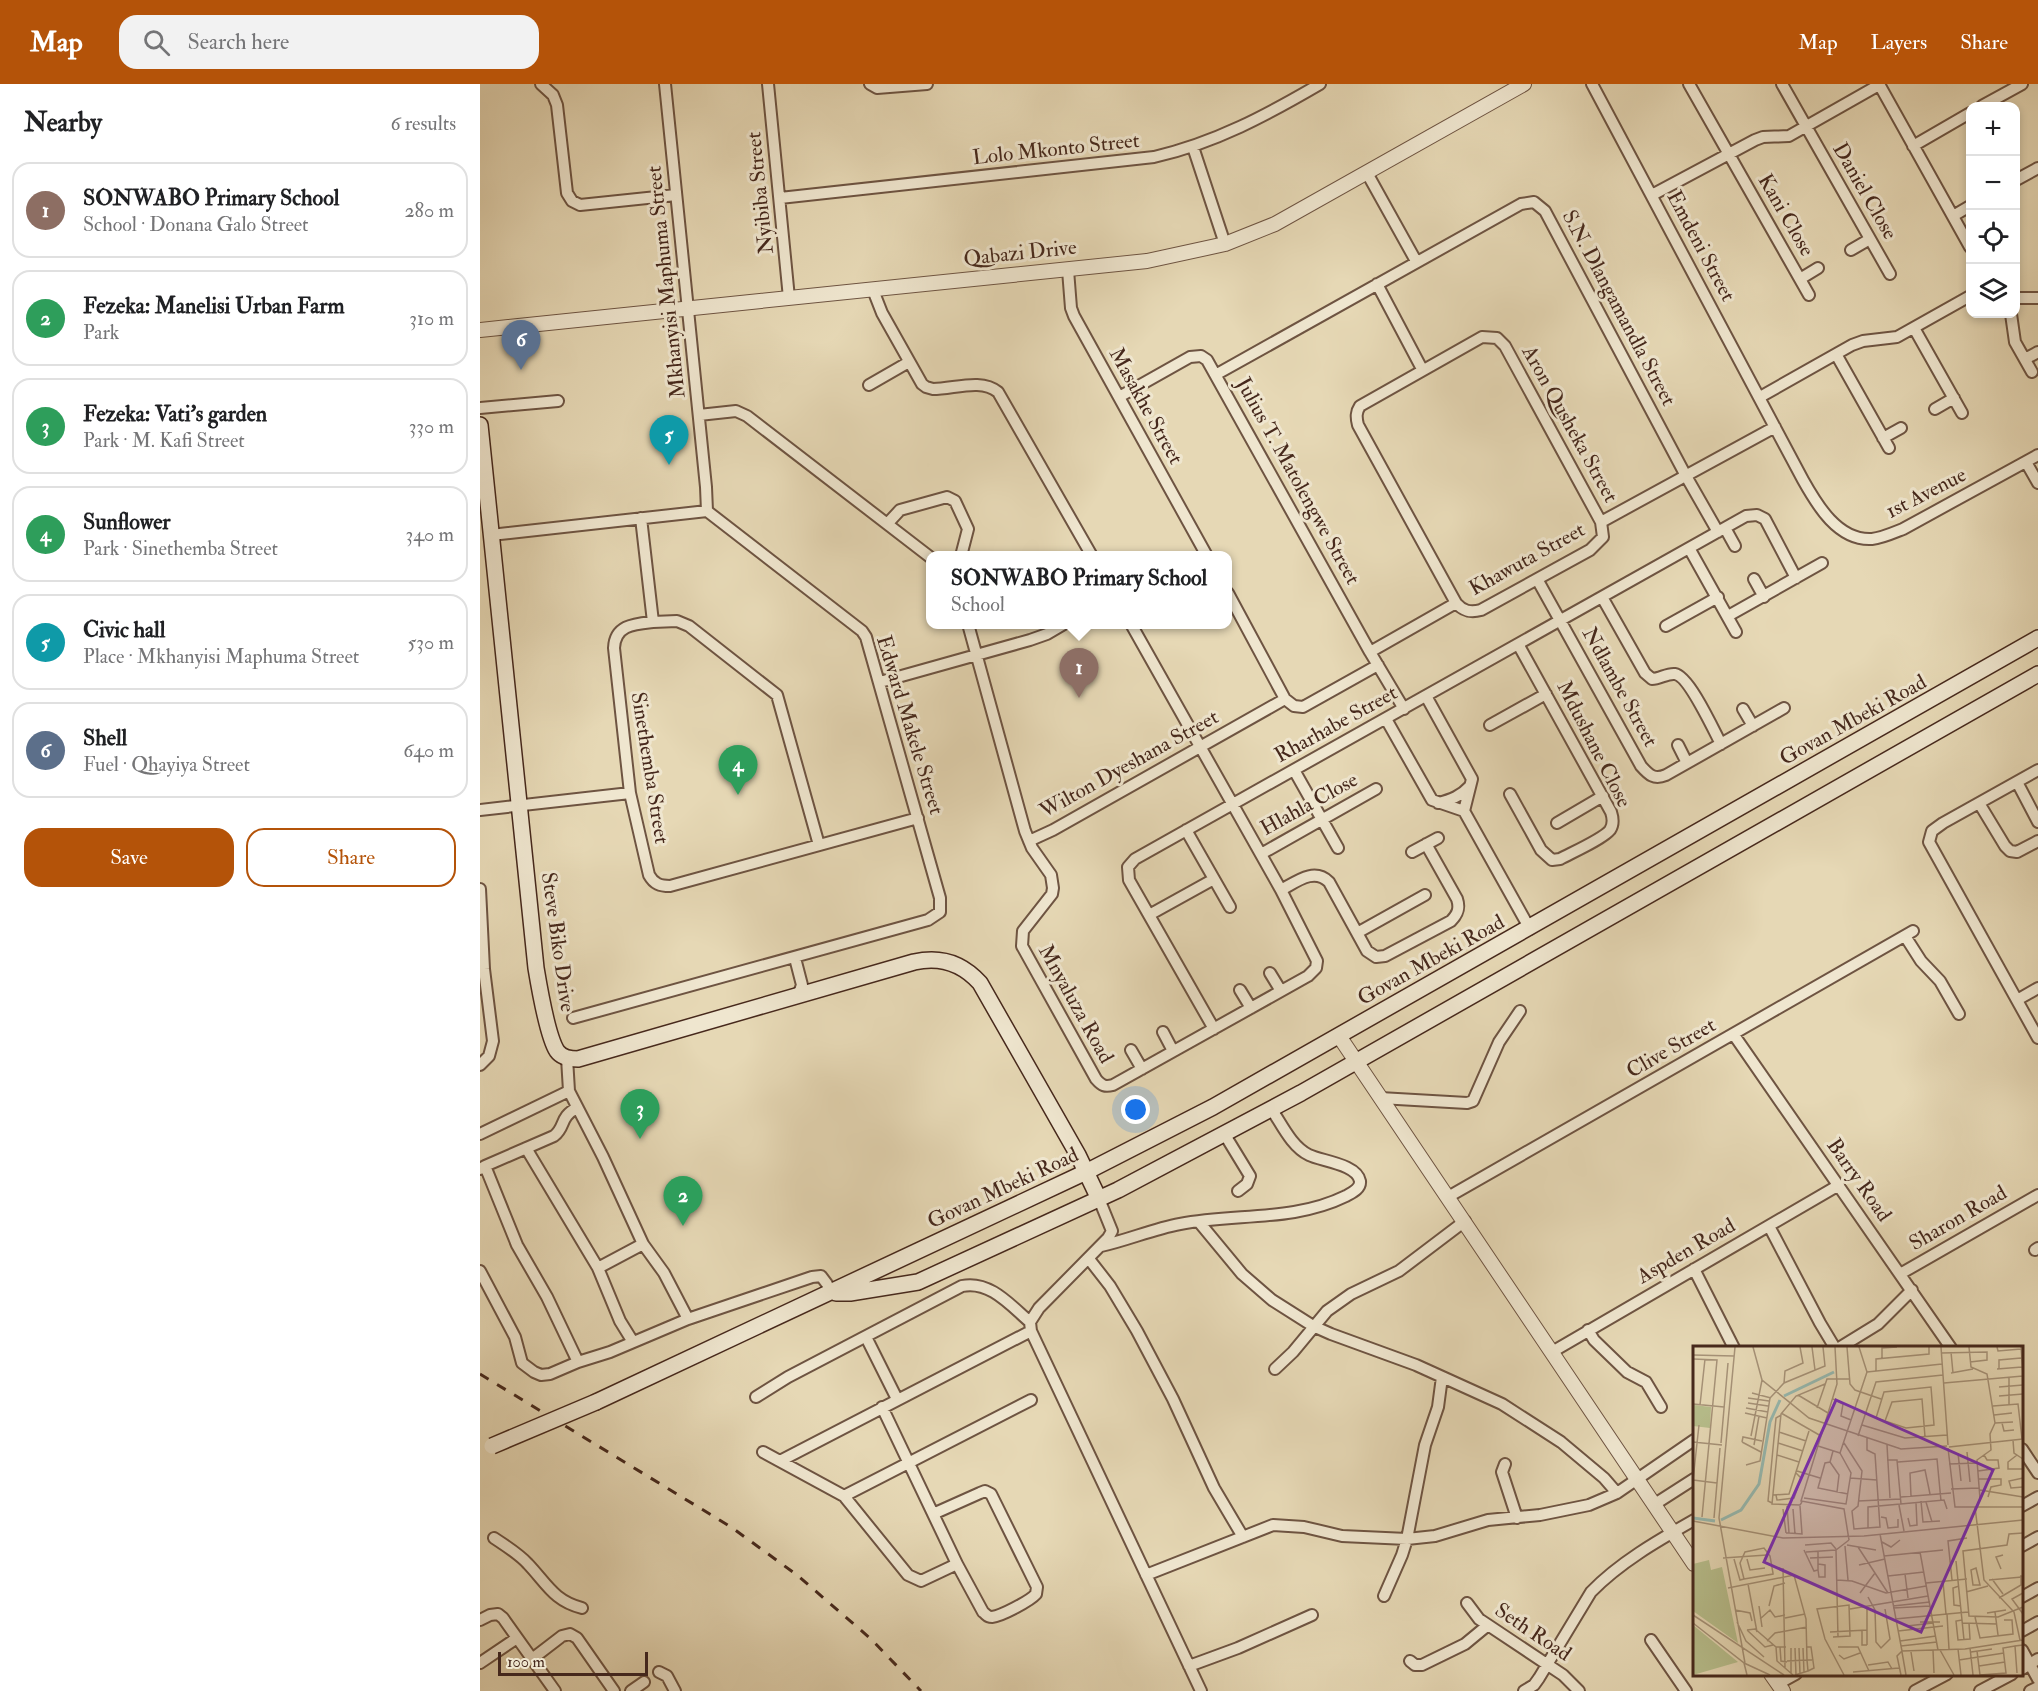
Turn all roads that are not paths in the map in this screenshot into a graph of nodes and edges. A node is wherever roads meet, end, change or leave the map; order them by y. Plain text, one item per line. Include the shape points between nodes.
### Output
1 (541, 84) edge
2 (665, 84) edge
3 (768, 84) edge
4 (870, 84) edge
5 (927, 84) edge
6 (1320, 84) edge
7 (1524, 84) edge
8 (1592, 84) edge
9 (1782, 84) edge
10 (2022, 84) edge
11 (1693, 85) edge
12 (1879, 85) edge
13 (1989, 102) edge
14 (1966, 116) edge
15 (1806, 126) junction
16 (1913, 146) junction
17 (1193, 147) junction
18 (1729, 154) junction
19 (2038, 168) edge
20 (1367, 173) junction
21 (2020, 178) edge
22 (676, 195) junction
23 (1652, 195) junction
24 (780, 198) junction
25 (1966, 209) edge
26 (1953, 216) junction
27 (1870, 239) junction
28 (1966, 239) edge
29 (1225, 244) junction
30 (1851, 250) dead end
31 (1416, 261) junction
32 (1818, 268) dead end
33 (1068, 270) junction
34 (1890, 274) dead end
35 (1800, 279) junction
36 (1377, 284) junction
37 (873, 290) junction
38 (1809, 295) dead end
39 (789, 298) junction
40 (2020, 298) edge
41 (2038, 298) edge
42 (1966, 299) edge
43 (689, 309) junction
44 (2012, 318) edge
45 (1914, 328) junction
46 (480, 330) edge
47 (2038, 352) edge
48 (1836, 354) junction
49 (2025, 359) junction
50 (909, 362) junction
51 (1422, 369) junction
52 (2032, 372) dead end
53 (1217, 374) junction
54 (869, 385) dead end
55 (1119, 397) junction
56 (1760, 397) junction
57 (1954, 398) junction
58 (558, 401) dead end
59 (480, 408) edge
60 (1935, 409) dead end
61 (1962, 413) dead end
62 (699, 415) junction
63 (1775, 427) junction
64 (1901, 428) dead end
65 (480, 433) edge
66 (2038, 456) edge
67 (2026, 462) junction
68 (1686, 476) junction
69 (2038, 483) edge
70 (707, 511) junction
71 (641, 518) junction
72 (1601, 522) junction
73 (888, 523) junction
74 (1722, 530) junction
75 (491, 535) junction
76 (1735, 546) dead end
77 (1689, 548) junction
78 (962, 551) edge
79 (1090, 551) edge
80 (1205, 551) edge
81 (926, 554) edge
82 (1822, 563) dead end
83 (1796, 578) junction
84 (1537, 579) junction
85 (1754, 579) dead end
86 (1602, 597) junction
87 (1718, 597) junction
88 (1764, 597) junction
89 (1232, 603) edge
90 (1456, 603) junction
91 (1728, 616) junction
92 (1561, 621) junction
93 (653, 622) junction
94 (1666, 626) dead end
95 (970, 629) edge
96 (1056, 629) edge
97 (1134, 629) edge
98 (1736, 632) dead end
99 (2038, 638) edge
100 (1518, 644) junction
101 (1370, 652) junction
102 (976, 654) junction
103 (1378, 665) junction
104 (2038, 674) edge
105 (880, 682) junction
106 (1546, 694) junction
107 (1426, 696) junction
108 (1286, 699) junction
109 (1785, 708) dead end
110 (1404, 709) junction
111 (1743, 709) dead end
112 (1386, 719) junction
113 (1490, 725) dead end
114 (1752, 726) junction
115 (1721, 744) junction
116 (1678, 745) dead end
117 (1201, 748) junction
118 (1687, 763) junction
119 (1294, 770) junction
120 (2038, 770) edge
121 (2017, 782) junction
122 (1472, 783) junction
123 (1376, 789) dead end
124 (630, 793) junction
125 (1510, 794) dead end
126 (1602, 796) junction
127 (1438, 803) junction
128 (1979, 803) junction
129 (1233, 804) junction
130 (519, 806) junction
131 (480, 810) edge
132 (1464, 811) junction
133 (918, 818) junction
134 (1322, 819) junction
135 (2038, 822) edge
136 (1557, 823) dead end
137 (1186, 830) junction
138 (1438, 838) dead end
139 (1029, 841) junction
140 (2038, 841) edge
141 (1426, 844) junction
142 (819, 845) junction
143 (1338, 848) dead end
144 (1412, 852) dead end
145 (1260, 854) junction
146 (1214, 879) junction
147 (480, 889) edge
148 (1281, 890) junction
149 (1425, 895) dead end
150 (1230, 907) dead end
151 (1149, 915) junction
152 (1530, 929) junction
153 (1357, 933) junction
154 (795, 957) junction
155 (1270, 973) dead end
156 (2038, 988) edge
157 (1240, 990) dead end
158 (803, 991) junction
159 (1281, 992) junction
160 (2017, 1000) junction
161 (1251, 1008) junction
162 (1520, 1011) dead end
163 (1959, 1014) dead end
164 (573, 1018) dead end
165 (1214, 1029) junction
166 (1163, 1032) dead end
167 (1734, 1035) junction
168 (1340, 1036) junction
169 (2038, 1038) edge
170 (1131, 1050) dead end
171 (1173, 1051) junction
172 (567, 1058) junction
173 (1356, 1062) junction
174 (480, 1065) edge
175 (1142, 1069) junction
176 (569, 1091) junction
177 (1380, 1098) junction
178 (577, 1108) junction
179 (1272, 1110) junction
180 (480, 1134) edge
181 (1225, 1135) junction
182 (526, 1148) junction
183 (483, 1168) edge
184 (1086, 1173) junction
185 (1839, 1185) junction
186 (1238, 1191) dead end
187 (1448, 1197) junction
188 (2037, 1198) edge
189 (1099, 1199) junction
190 (1465, 1221) junction
191 (1198, 1222) junction
192 (1770, 1226) junction
193 (643, 1244) junction
194 (1101, 1246) junction
195 (1089, 1259) junction
196 (598, 1268) junction
197 (1694, 1269) junction
198 (480, 1271) edge
199 (1900, 1274) junction
200 (829, 1288) junction
201 (1912, 1290) junction
202 (688, 1319) junction
203 (1031, 1326) junction
204 (1313, 1326) junction
205 (1588, 1330) junction
206 (866, 1337) junction
207 (633, 1342) junction
208 (1733, 1346) edge
209 (1836, 1346) edge
210 (1839, 1346) edge
211 (1950, 1346) edge
212 (1552, 1352) junction
213 (578, 1362) junction
214 (1275, 1370) dead end
215 (1442, 1377) junction
216 (756, 1397) dead end
217 (897, 1399) junction
218 (1031, 1400) dead end
219 (882, 1407) junction
220 (1661, 1407) dead end
221 (1693, 1441) edge
222 (486, 1449) edge
223 (2023, 1450) edge
224 (763, 1452) dead end
225 (780, 1461) junction
226 (909, 1462) junction
227 (1505, 1464) dead end
228 (2038, 1473) edge
229 (1637, 1478) junction
230 (1693, 1480) edge
231 (1617, 1493) junction
232 (844, 1496) junction
233 (2038, 1497) edge
234 (1655, 1504) junction
235 (2023, 1505) edge
236 (933, 1514) junction
237 (1517, 1518) junction
238 (1693, 1521) edge
239 (1673, 1532) junction
240 (1243, 1537) junction
241 (2038, 1537) edge
242 (494, 1538) dead end
243 (1407, 1539) junction
244 (2023, 1545) edge
245 (1693, 1561) edge
246 (957, 1564) junction
247 (1146, 1575) junction
248 (2038, 1588) edge
249 (1384, 1596) dead end
250 (2023, 1597) edge
251 (1467, 1604) dead end
252 (582, 1608) dead end
253 (1312, 1615) dead end
254 (480, 1620) edge
255 (2038, 1622) edge
256 (1488, 1625) junction
257 (2023, 1630) edge
258 (517, 1638) junction
259 (1651, 1641) dead end
260 (532, 1659) junction
261 (1410, 1661) dead end
262 (480, 1663) edge
263 (2030, 1664) edge
264 (1547, 1665) junction
265 (1189, 1666) junction
266 (659, 1672) dead end
267 (1792, 1676) edge
268 (1943, 1676) edge
269 (2008, 1676) edge
270 (2038, 1679) edge
271 (644, 1682) dead end
272 (1778, 1683) edge
273 (2038, 1687) edge
274 (555, 1691) edge
275 (614, 1691) edge
276 (631, 1691) edge
277 (675, 1691) edge
278 (1201, 1691) edge
279 (1524, 1691) edge
280 (1579, 1691) edge
281 (1686, 1691) edge
282 (1916, 1691) edge
283 (1980, 1691) edge
284 (2030, 1691) edge

1 - 22 street via 557,105 567,193 572,201 580,205
2 - 22 street, Mkhanyisi Maphuma Street
3 - 24 street, Nyibiba Street
4 - 5 street via 877,88
6 - 17 street, Lolo Mkonto Street via 1247,125
7 - 20 street, Qabazi Drive
8 - 23 street, Emdeni Street
9 - 15 street, Daniel Close
10 - 13 street
11 - 18 street, Kani Close
12 - 15 street
12 - 16 street
14 - 16 street
15 - 18 street via 1786,137 1763,136
15 - 27 street, Daniel Close
16 - 26 street
17 - 24 street, Lolo Mkonto Street via 1135,161
17 - 29 street
18 - 23 street
18 - 35 street, Kani Close
19 - 21 street
20 - 29 street, Qabazi Drive via 1298,212
20 - 31 street
22 - 43 street, Mkhanyisi Maphuma Street
23 - 56 street, Emdeni Street
24 - 39 street, Nyibiba Street
25 - 26 street
26 - 28 street
27 - 30 street
27 - 34 street, Daniel Close
29 - 33 street, Qabazi Drive via 1147,261
31 - 36 street, S.N. Dlangamandla Street
31 - 68 street, S.N. Dlangamandla Street via 1521,204 1539,205
32 - 35 street
33 - 37 street, Qabazi Drive
33 - 55 street, Masakhe Street via 1074,316
35 - 38 street, Kani Close
36 - 51 street
36 - 53 street, S.N. Dlangamandla Street
37 - 39 street, Qabazi Drive
37 - 50 street
39 - 43 street, Qabazi Drive
40 - 41 street
42 - 45 street
43 - 46 street, Qabazi Drive
43 - 62 street, Mkhanyisi Maphuma Street
44 - 49 street via 2016,342
45 - 48 street via 1897,337 1863,341
45 - 57 street
47 - 49 street
48 - 56 street
48 - 64 street via 1886,443
49 - 52 street
50 - 54 street
50 - 79 street via 926,387 979,385 998,392
51 - 72 street, Aron Qusheka Street via 1477,338 1497,338 1505,346
51 - 90 street, Aron Qusheka Street via 1360,406 1356,418
53 - 55 street, Julius T. Matolengwe Street via 1204,357 1196,355
53 - 101 street, Julius T. Matolengwe Street
55 - 80 street, Masakhe Street
56 - 63 street, Emdeni Street
57 - 60 street
57 - 61 street
58 - 59 street
62 - 70 street, Mkhanyisi Maphuma Street
62 - 73 street via 742,413
63 - 67 street, 1st Avenue via 1813,498 1829,519 1849,534 1870,539 1903,529
63 - 68 street, Aron Qusheka Street
65 - 75 main road, Steve Biko Drive
66 - 67 street, 1st Avenue
67 - 69 street
68 - 72 street, Aron Qusheka Street
68 - 74 street, S.N. Dlangamandla Street
70 - 71 street
70 - 105 street, Edward Makele Street via 862,631
71 - 75 street
71 - 93 street
72 - 84 street, Khawuta Street via 1603,537 1599,543
73 - 78 street via 900,510 950,498 968,529
73 - 81 street
74 - 76 street
74 - 77 street, Rharhabe Street
74 - 83 street, Rharhabe Street via 1751,514 1765,519
75 - 130 main road, Steve Biko Drive
77 - 86 street, Rharhabe Street
77 - 87 street
82 - 83 street
83 - 88 street
84 - 90 street, Khawuta Street via 1481,610 1465,611
84 - 92 street, Ndlambe Street
85 - 88 street
86 - 92 street, Rharhabe Street
86 - 115 street via 1645,673 1652,679 1681,676
87 - 91 street
87 - 94 street
88 - 91 street
89 - 108 street
90 - 101 street
91 - 98 street
92 - 100 street, Rharhabe Street
92 - 118 street, Ndlambe Street via 1646,772 1659,778
93 - 124 street, Sinethemba Street via 623,628 614,640
93 - 142 street, Sinethemba Street via 676,621 688,626 777,695
95 - 102 street, Wilton Dyeshana Street
96 - 102 street
97 - 117 street, Mnyaluza Road
99 - 152 main road, Govan Mbeki Road
100 - 106 street, Mdushane Close
100 - 107 street, Rharhabe Street
101 - 103 street, Julius T. Matolengwe Street
102 - 105 street
102 - 139 street, Wilton Dyeshana Street
103 - 108 street via 1303,707
103 - 110 street, Julius T. Matolengwe Street
104 - 173 main road, Govan Mbeki Road
105 - 133 street, Edward Makele Street
106 - 113 street
106 - 126 street, Mdushane Close
107 - 110 street, Rharhabe Street
107 - 122 street
108 - 117 street, Wilton Dyeshana Street
109 - 114 street, Ndlambe Street
110 - 112 street, Rharhabe Street
111 - 114 street
112 - 119 street, Rharhabe Street
112 - 127 street via 1427,792
114 - 115 street, Ndlambe Street
115 - 118 street, Ndlambe Street
116 - 118 street, Ndlambe Street
117 - 129 street, Mnyaluza Road
117 - 139 street, Wilton Dyeshana Street
119 - 129 street, Rharhabe Street
119 - 134 street
120 - 121 street
121 - 128 street
121 - 135 street
122 - 127 street via 1465,792
122 - 132 street
123 - 134 street, Hlahla Close
124 - 130 street
124 - 142 street, Sinethemba Street via 649,875 663,886
125 - 126 street, Mdushane Close via 1541,850 1552,860 1611,830 1613,818
126 - 136 street
127 - 132 street
128 - 140 street via 2010,851 2018,852
128 - 160 street via 1937,826 1929,842
129 - 137 street, Rharhabe Street
129 - 145 street, Mnyaluza Road
130 - 131 street
130 - 172 main road, Steve Biko Drive via 539,990 555,1048
132 - 152 street
133 - 142 street, Sinethemba Street
133 - 154 street, Edward Makele Street via 940,898 939,914
134 - 143 street
134 - 145 street, Hlahla Close
137 - 146 street
137 - 151 street, Rharhabe Street via 1128,867 1129,880
138 - 141 street
139 - 175 street, Mnyaluza Road via 1051,875 1053,888 1023,931 1025,954 1101,1085 1113,1084
141 - 144 street
141 - 153 street via 1457,898 1455,916 1380,958 1366,951
145 - 148 street, Mnyaluza Road
146 - 150 street
146 - 151 street
147 - 174 street via 493,1041 489,1056
148 - 153 street via 1311,875 1324,876
148 - 159 street, Mnyaluza Road via 1317,961 1308,976
149 - 153 street
151 - 165 street, Rharhabe Street
152 - 168 main road, Govan Mbeki Road
154 - 158 street
154 - 164 street
155 - 159 street
156 - 160 street
157 - 161 street
158 - 172 main road via 585,1057
158 - 184 main road via 925,960 954,963 965,969 980,983
159 - 161 street, Mnyaluza Road
160 - 169 street
161 - 165 street, Mnyaluza Road
162 - 177 street via 1496,1049 1473,1101
163 - 167 street, Clive Street via 1940,981 1921,961 1909,934
165 - 171 street, Mnyaluza Road
166 - 171 street
167 - 185 street, Barry Road
167 - 187 street, Clive Street
168 - 173 street
168 - 184 main road, Govan Mbeki Road
170 - 175 street, Mnyaluza Road
171 - 175 street, Mnyaluza Road
172 - 176 street
173 - 177 street
173 - 179 main road, Govan Mbeki Road
176 - 178 street
176 - 180 street
177 - 187 street
178 - 182 street via 566,1115 558,1134
178 - 193 street
179 - 181 main road, Govan Mbeki Road
179 - 191 street via 1303,1152 1347,1168 1358,1176 1360,1184 1353,1192 1309,1210
181 - 186 street via 1250,1176
181 - 189 main road, Govan Mbeki Road
182 - 183 street
182 - 196 street
183 - 213 street via 517,1245
184 - 189 main road
184 - 200 main road, Govan Mbeki Road
185 - 192 street, Aspden Road
185 - 199 street, Barry Road
187 - 190 street
188 - 199 street, Sharon Road
189 - 194 street via 1112,1231
189 - 200 main road, Govan Mbeki Road via 918,1282 850,1293
190 - 204 street via 1399,1271 1337,1303
190 - 212 street
191 - 194 street via 1181,1223
191 - 204 street via 1254,1286
192 - 197 street, Aspden Road
192 - 209 street via 1820,1323
193 - 196 street
193 - 202 street via 664,1273
194 - 195 street
195 - 203 street via 1039,1308
195 - 240 street via 1137,1331 1214,1488
196 - 207 street
197 - 205 street, Aspden Road
197 - 208 street
198 - 213 street via 515,1337 522,1363 541,1375
199 - 201 street, Barry Road
200 - 202 street via 821,1276 812,1277
200 - 222 main road, Govan Mbeki Road, bridge via 596,1402
201 - 210 street via 1878,1324
201 - 211 street, Barry Road
202 - 207 street
203 - 206 street via 992,1291 968,1284
203 - 217 street
203 - 247 street
204 - 214 street
204 - 215 street
205 - 212 street, Aspden Road
205 - 220 street via 1627,1372 1646,1382
206 - 216 street
206 - 217 street
207 - 213 street
212 - 229 street
215 - 231 street via 1492,1398 1545,1431
215 - 243 street
217 - 219 street
218 - 226 street
219 - 225 street
219 - 226 street
221 - 229 street
223 - 228 street
224 - 225 street
225 - 232 street
226 - 232 street
226 - 236 street
227 - 237 street via 1502,1472
229 - 231 street
229 - 234 street
230 - 234 street
231 - 237 street via 1589,1505
232 - 246 street via 912,1579 921,1581
233 - 235 street
234 - 239 street
236 - 246 street
236 - 246 street via 985,1491 991,1494 1037,1587 1036,1594 996,1616 987,1616
237 - 243 street via 1488,1520 1435,1536
238 - 239 street
239 - 245 street
239 - 264 street via 1600,1582
240 - 243 street via 1273,1525 1289,1525 1331,1535
240 - 247 street
241 - 244 street
242 - 252 street via 527,1562 567,1604
243 - 249 street
247 - 265 street
248 - 250 street
251 - 256 street, Seth Road
253 - 265 street
254 - 258 street via 498,1614
255 - 257 street
256 - 261 street via 1466,1644 1422,1665
256 - 264 street, Seth Road
258 - 260 street
258 - 262 street
259 - 281 street
260 - 274 street
260 - 275 street via 570,1634 577,1638
263 - 270 street
264 - 279 street via 1534,1685
264 - 280 street, Seth Road
265 - 278 street
266 - 277 street via 667,1676
267 - 272 street
268 - 282 street
269 - 283 street
271 - 276 street
273 - 284 street

